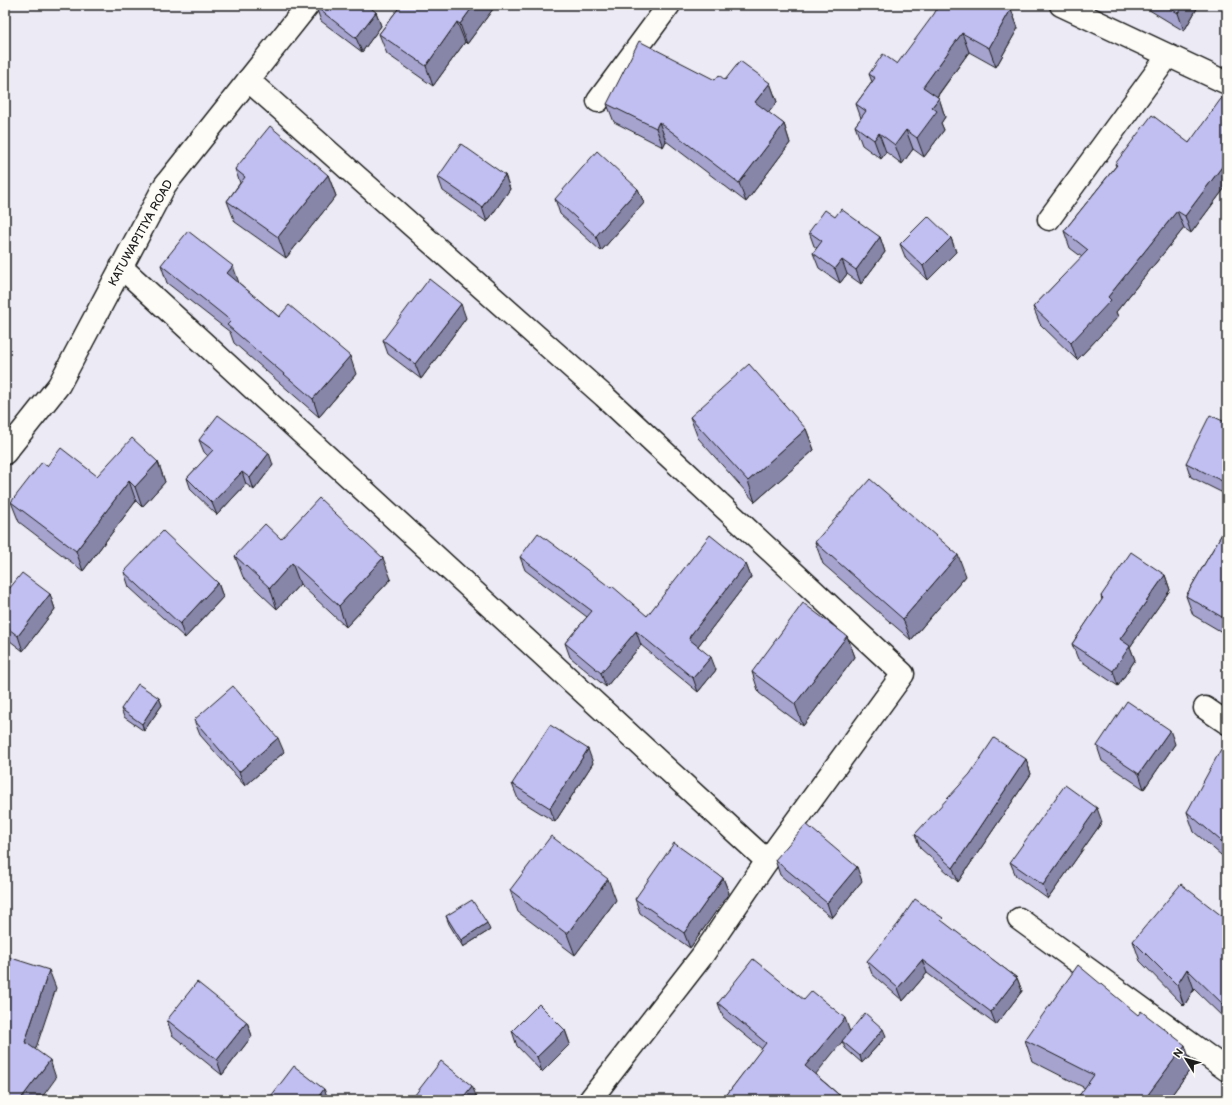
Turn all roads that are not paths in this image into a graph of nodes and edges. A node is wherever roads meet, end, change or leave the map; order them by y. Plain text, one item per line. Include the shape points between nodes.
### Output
1 (308, 5) edge
2 (668, 5) edge
3 (1061, 5) edge
4 (1168, 56) junction
5 (248, 80) junction
6 (1227, 84) edge
7 (598, 100) dead end
8 (1049, 219) dead end
9 (121, 267) junction
10 (5, 453) edge
11 (1205, 708) dead end
12 (1227, 723) edge
13 (767, 861) junction
14 (1019, 919) dead end
15 (1227, 1070) edge
16 (590, 1100) edge

1 - 5 street, KATUWAPITIYA ROAD
2 - 7 street
3 - 4 street
4 - 6 street
4 - 8 street
5 - 9 street, KATUWAPITIYA ROAD via 165,185
5 - 13 street via 604,396 903,674
9 - 10 street, KATUWAPITIYA ROAD via 59,385
9 - 13 street
11 - 12 street
13 - 16 street via 702,956
14 - 15 street

